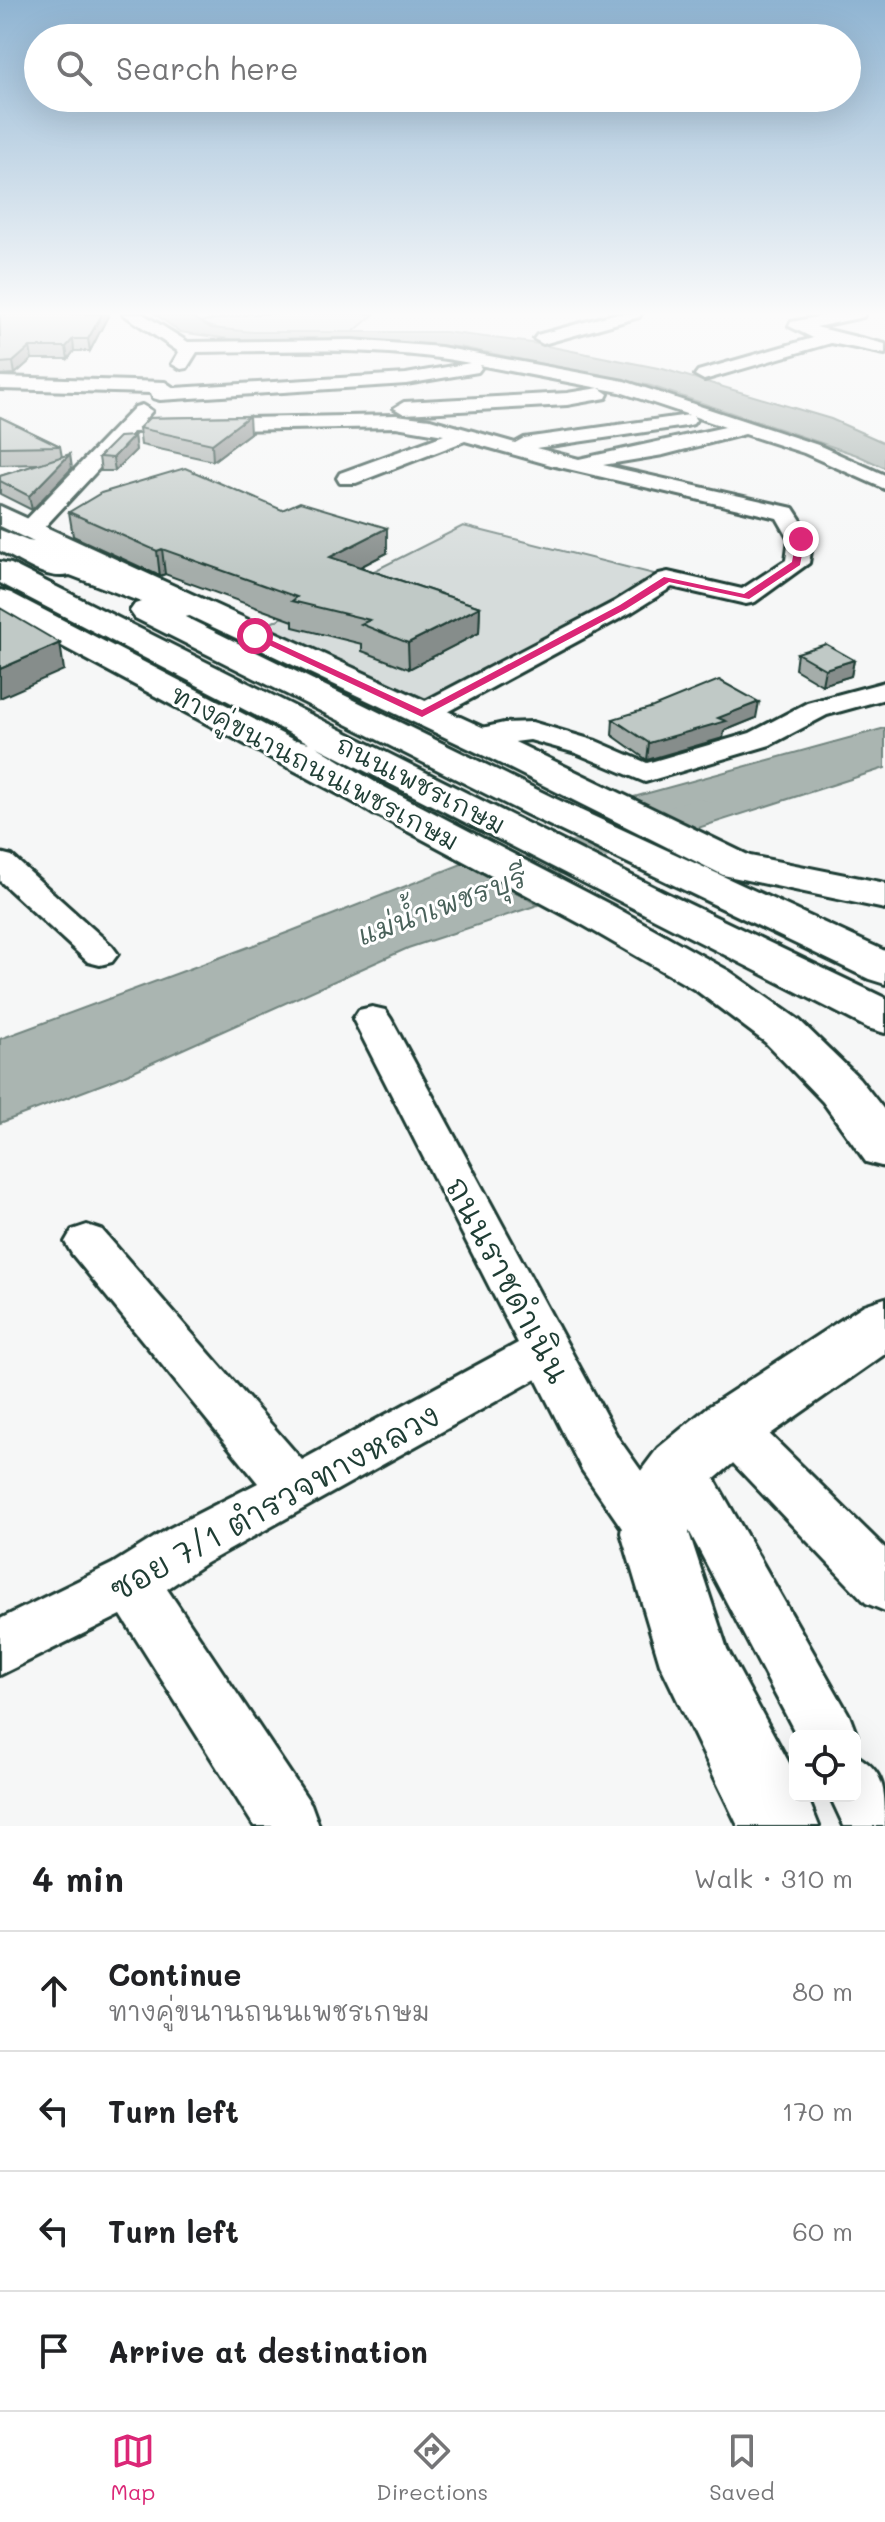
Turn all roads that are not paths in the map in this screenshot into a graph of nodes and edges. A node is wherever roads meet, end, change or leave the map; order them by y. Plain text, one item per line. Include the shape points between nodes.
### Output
1 (154, 399) edge
2 (563, 399) edge
3 (661, 399) edge
4 (133, 420) junction
5 (686, 420) dead end
6 (744, 428) junction
7 (466, 434) junction
8 (508, 446) junction
9 (569, 463) junction
10 (348, 478) dead end
11 (885, 483) edge
12 (7, 530) edge
13 (0, 571) edge
14 (0, 600) edge
15 (885, 690) edge
16 (422, 714) junction
17 (474, 738) junction
18 (387, 806) junction
19 (0, 863) edge
20 (885, 896) edge
21 (100, 954) dead end
22 (885, 969) edge
23 (885, 1017) edge
24 (372, 1019) dead end
25 (885, 1148) edge
26 (87, 1242) dead end
27 (885, 1322) edge
28 (547, 1350) junction
29 (706, 1448) junction
30 (295, 1490) junction
31 (655, 1533) junction
32 (131, 1582) junction
33 (885, 1585) edge
34 (0, 1648) edge
35 (825, 1730) edge
36 (861, 1796) edge
37 (289, 1826) edge
38 (780, 1826) edge
39 (877, 1826) edge

1 - 4 street
2 - 4 street
3 - 6 street
4 - 7 street via 396,421
4 - 12 street
5 - 8 street
6 - 9 street via 663,449
6 - 11 street via 811,449
7 - 8 street
7 - 10 street
8 - 9 street
9 - 16 street via 785,513 801,539 797,563 746,597 668,579
12 - 16 main road
12 - 22 main road, ถนนเพชรเกษม via 540,806
13 - 18 main road
13 - 23 main road, ถนนเพชรเกษม
14 - 18 main road, ทางคู่ขนานถนนเพชรเกษม
15 - 17 street via 817,709 760,739 645,773 532,731
16 - 17 main road
17 - 20 main road via 738,866
18 - 25 main road, ทางคู่ขนานถนนเพชรเกษม via 713,981 782,1031 841,1090
19 - 21 street
24 - 28 street, ถนนราชดำเนิน
26 - 30 street
27 - 29 main road, ถนนราชดำเนิน
28 - 30 street, ซอย 7/1 ตำรวจทางหลวง
28 - 31 street, ถนนราชดำเนิน via 600,1454
29 - 31 main road, ถนนราชดำเนิน via 660,1497
29 - 33 street
29 - 35 street
30 - 32 street, ซอย 7/1 ตำรวจทางหลวง
31 - 38 main road, ถนนราชดำเนิน via 696,1664
32 - 34 street, ซอย 7/1 ตำรวจทางหลวง
32 - 37 street
36 - 39 street

